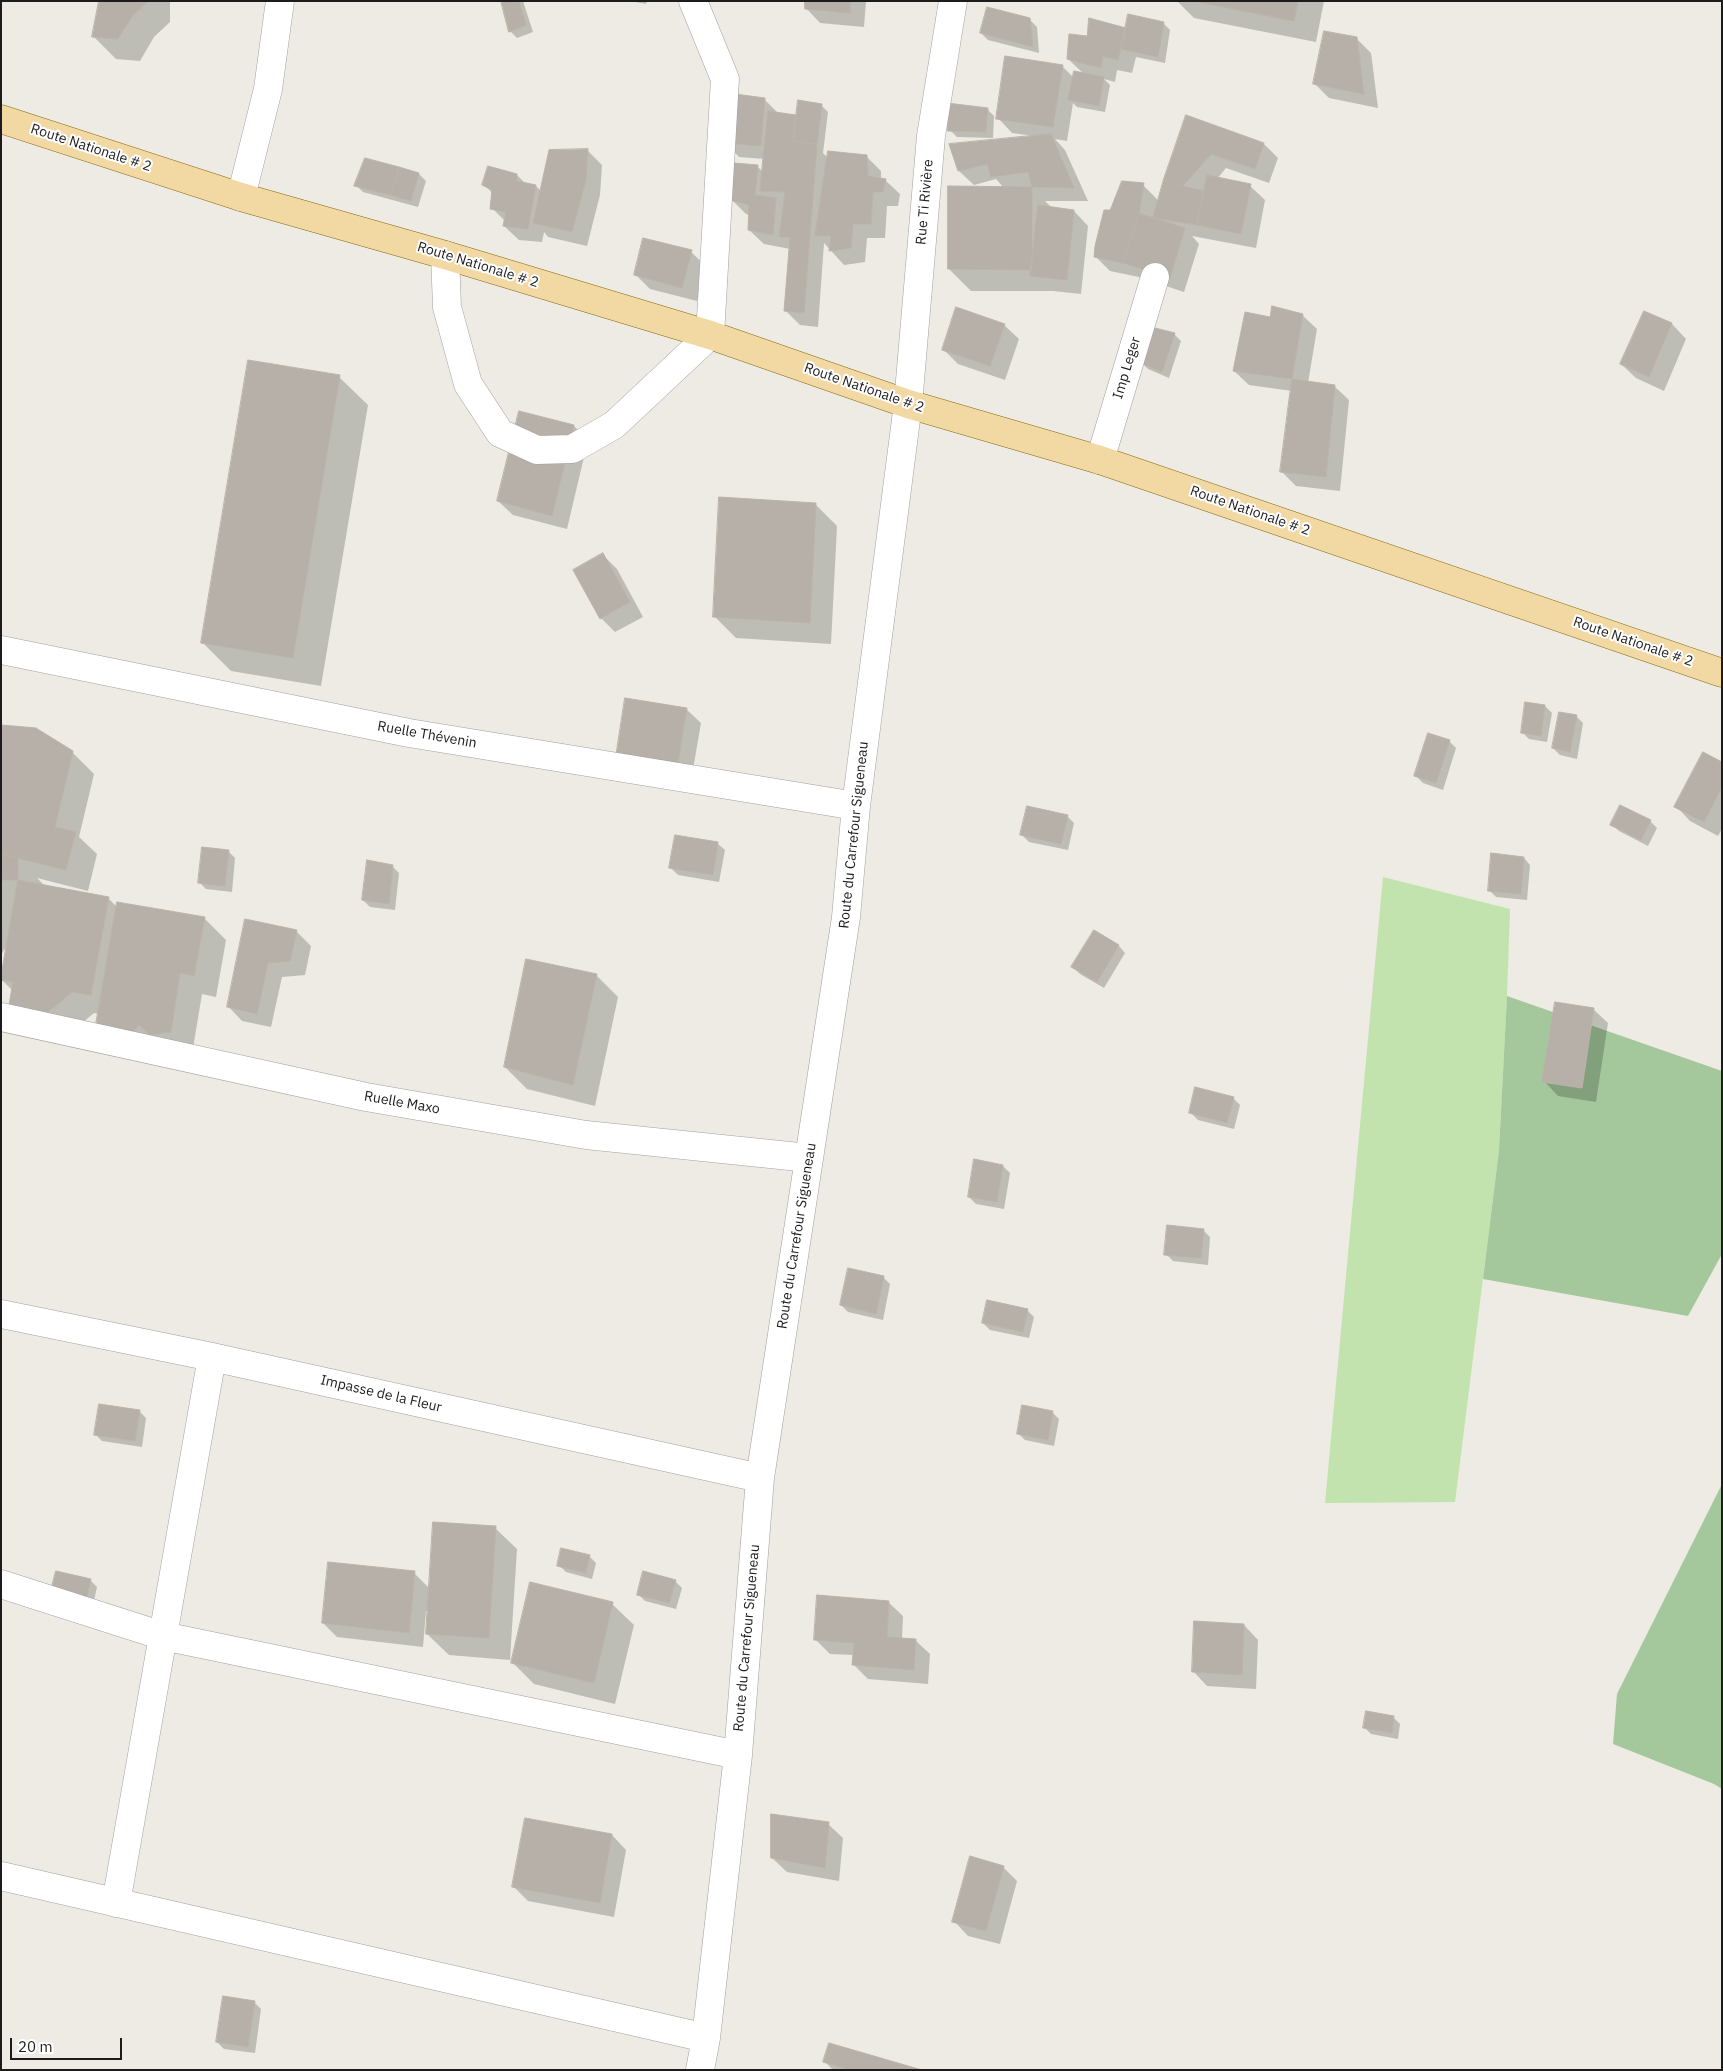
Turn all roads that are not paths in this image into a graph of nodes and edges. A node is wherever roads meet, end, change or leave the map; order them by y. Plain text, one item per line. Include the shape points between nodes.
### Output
1 (280, 1) edge
2 (693, 1) edge
3 (953, 1) edge
4 (1, 118) edge
5 (241, 197) junction
6 (445, 254) junction
7 (1155, 277) dead end
8 (710, 335) junction
9 (908, 404) junction
10 (1100, 460) junction
11 (1, 650) edge
12 (1722, 673) edge
13 (856, 806) junction
14 (1, 1017) edge
15 (808, 1158) junction
16 (1, 1314) edge
17 (212, 1357) junction
18 (760, 1478) junction
19 (1, 1584) edge
20 (163, 1636) junction
21 (738, 1755) junction
22 (1, 1876) edge
23 (116, 1903) junction
24 (706, 2038) junction
25 (700, 2070) edge

1 - 5 street via 268,89
2 - 8 street via 726,78
3 - 9 street, Rue Ti Rivière via 931,136
4 - 5 main road, Route Nationale # 2
5 - 6 main road, Route Nationale # 2
6 - 8 main road, Route Nationale # 2
6 - 8 street via 447,307 468,384 500,433 537,450 572,449 614,425
7 - 10 street, Imp Leger
8 - 9 main road, Route Nationale # 2
9 - 10 main road, Route Nationale # 2
9 - 13 street, Route du Carrefour Sigueneau
10 - 12 main road, Route Nationale # 2
11 - 13 street, Ruelle Thévenin via 409,733
13 - 15 street, Route du Carrefour Sigueneau via 846,917
14 - 15 street, Ruelle Maxo via 374,1099 586,1135
15 - 18 street, Route du Carrefour Sigueneau
16 - 17 street, Impasse de la Fleur
17 - 18 street, Impasse de la Fleur
17 - 20 street
18 - 21 street, Route du Carrefour Sigueneau
19 - 20 street
20 - 21 street
20 - 23 street
21 - 24 street, Route du Carrefour Sigueneau
22 - 23 street
23 - 24 street
24 - 25 street, Route du Carrefour Sigueneau

